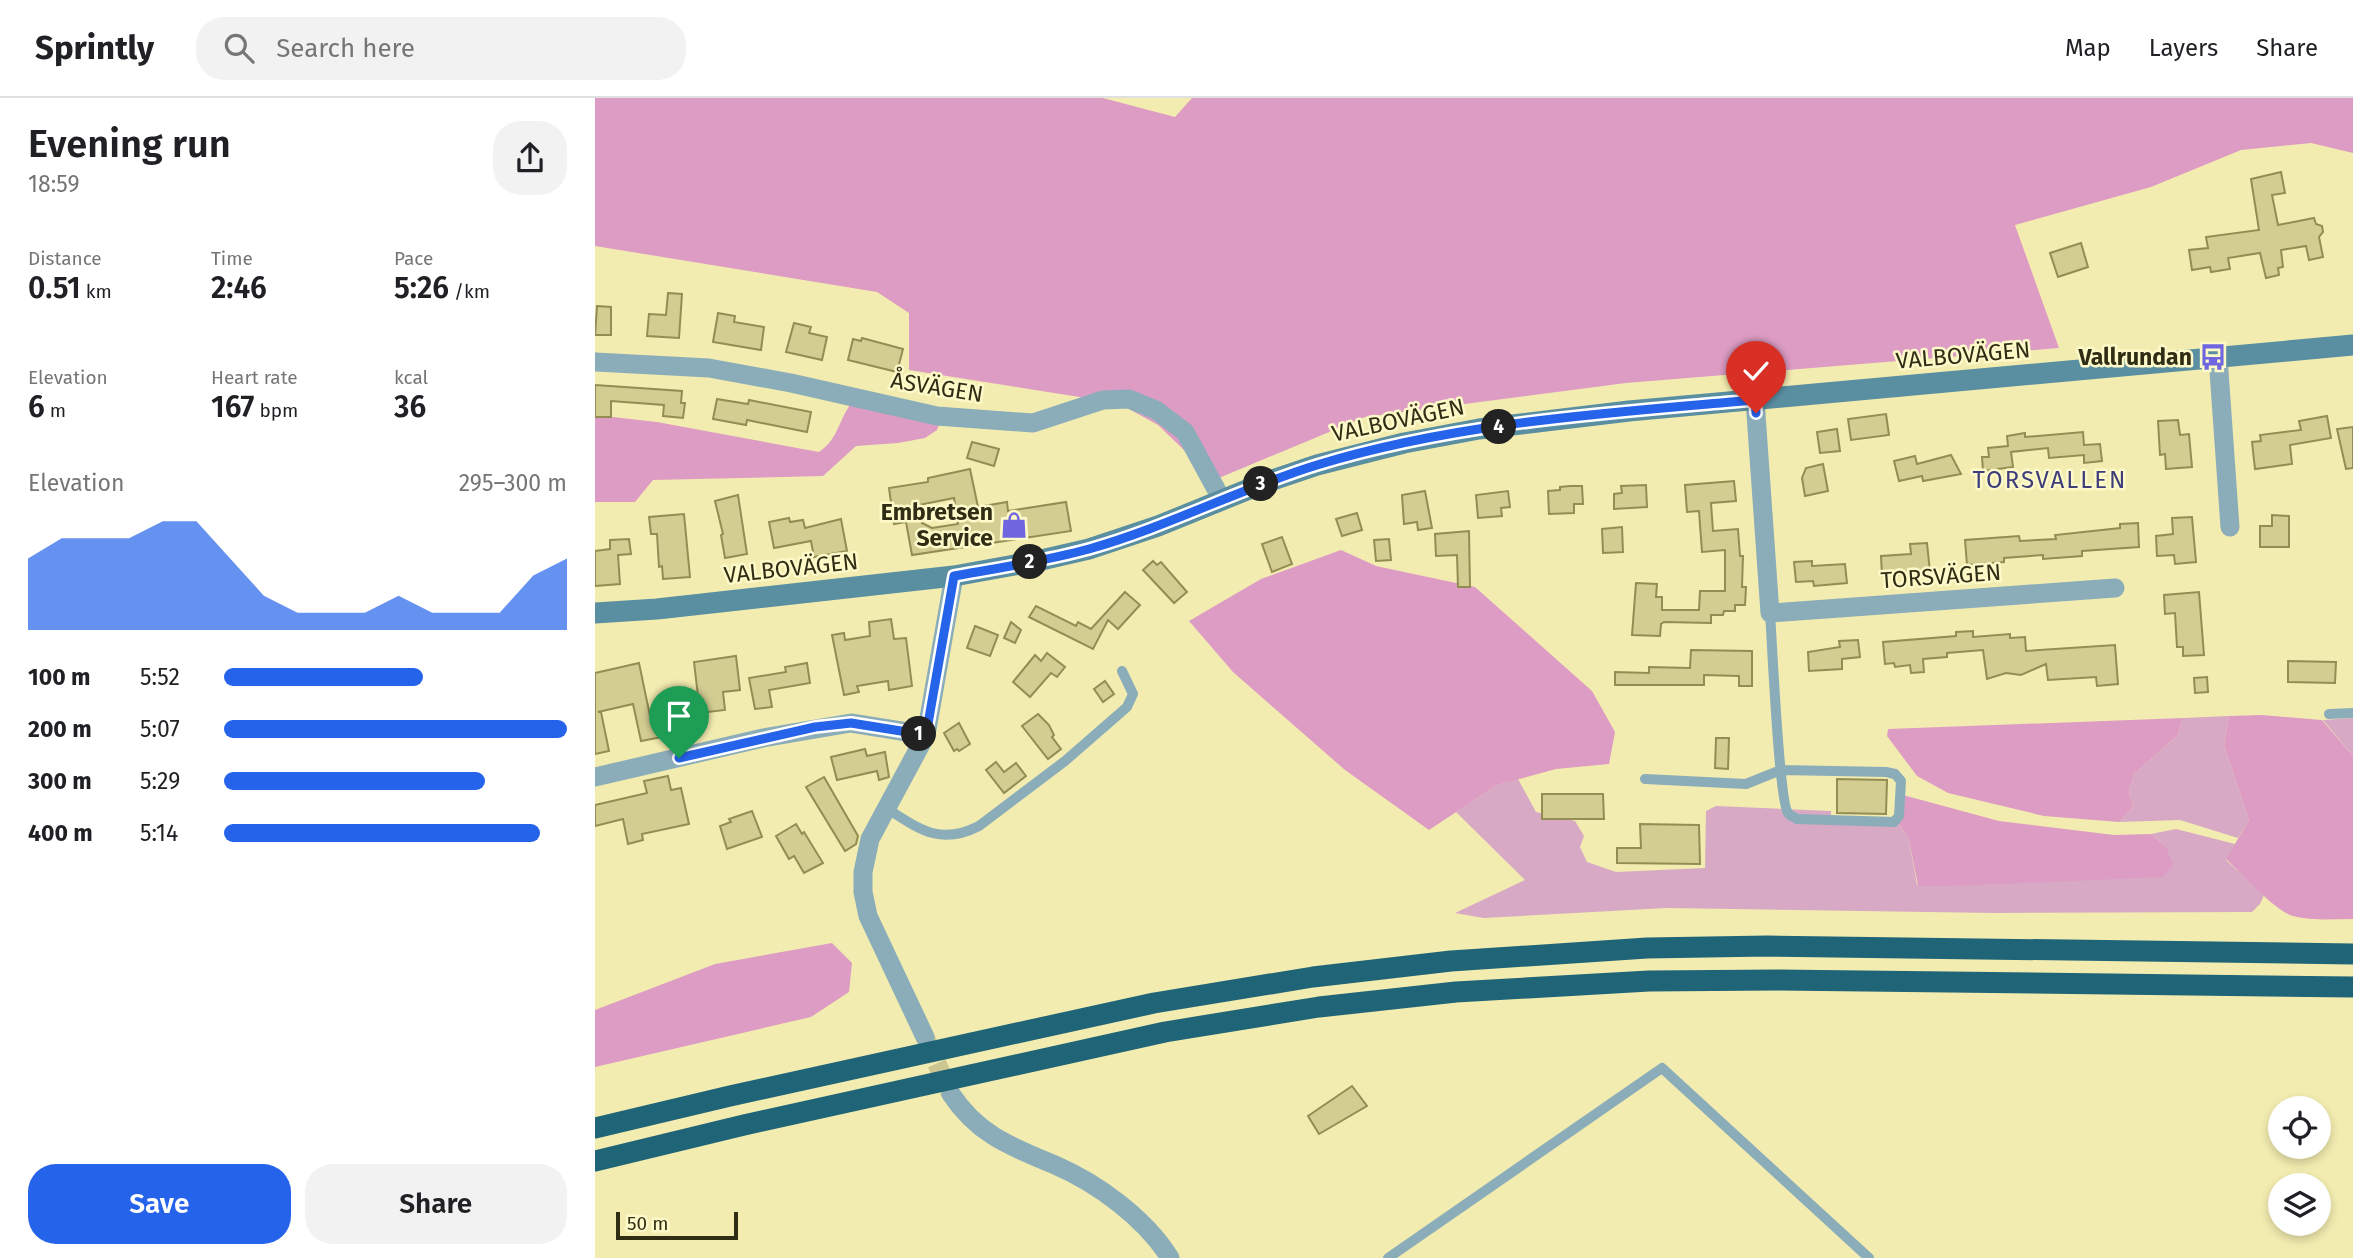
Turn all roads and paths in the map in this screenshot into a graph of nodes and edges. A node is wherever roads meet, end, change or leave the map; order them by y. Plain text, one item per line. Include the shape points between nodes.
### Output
1 (2353, 345) edge
2 (2218, 357) junction
3 (595, 362) edge
4 (1755, 400) junction
5 (1222, 499) junction
6 (2230, 527) dead end
7 (954, 576) junction
8 (2115, 589) dead end
9 (595, 613) edge
10 (1770, 613) junction
11 (1122, 671) dead end
12 (2353, 713) edge
13 (2329, 714) dead end
14 (926, 735) junction
15 (1781, 770) junction
16 (595, 777) edge
17 (1645, 779) dead end
18 (885, 807) junction
19 (2353, 954) edge
20 (2353, 987) edge
21 (925, 1037) tunnel mouth
22 (951, 1094) tunnel mouth
23 (595, 1128) edge
24 (595, 1161) edge
25 (1170, 1258) edge
26 (1388, 1258) edge
27 (1869, 1258) edge

1 - 2 main road, VALBOVÄGEN
2 - 4 main road, VALBOVÄGEN
2 - 6 street
3 - 5 street, ÅSVÄGEN via 709,368 937,416 1033,423 1103,400 1129,399 1156,410 1185,432
4 - 5 main road, VALBOVÄGEN via 1567,417 1439,436 1317,465
4 - 10 street
5 - 7 main road, VALBOVÄGEN via 1089,549
7 - 9 main road, VALBOVÄGEN
7 - 14 street
8 - 10 street, TORSVÄGEN
10 - 15 lane
11 - 18 lane via 1133,694 1127,708 979,826 948,837 915,826
12 - 13 lane
14 - 16 street via 851,723
14 - 18 street
15 - 15 lane via 1895,774 1901,781 1899,816 1894,822 1797,819 1788,813 1783,798
15 - 17 lane via 1746,785
18 - 21 street via 870,839 863,892 868,916
19 - 23 highway via 1768,946 1647,948 1451,961 1154,1003
20 - 24 highway via 1778,980 1649,981 1456,992 1319,1007 1165,1032
22 - 25 street via 963,1113 1007,1145 1069,1172 1139,1219
26 - 27 lane via 1661,1068

